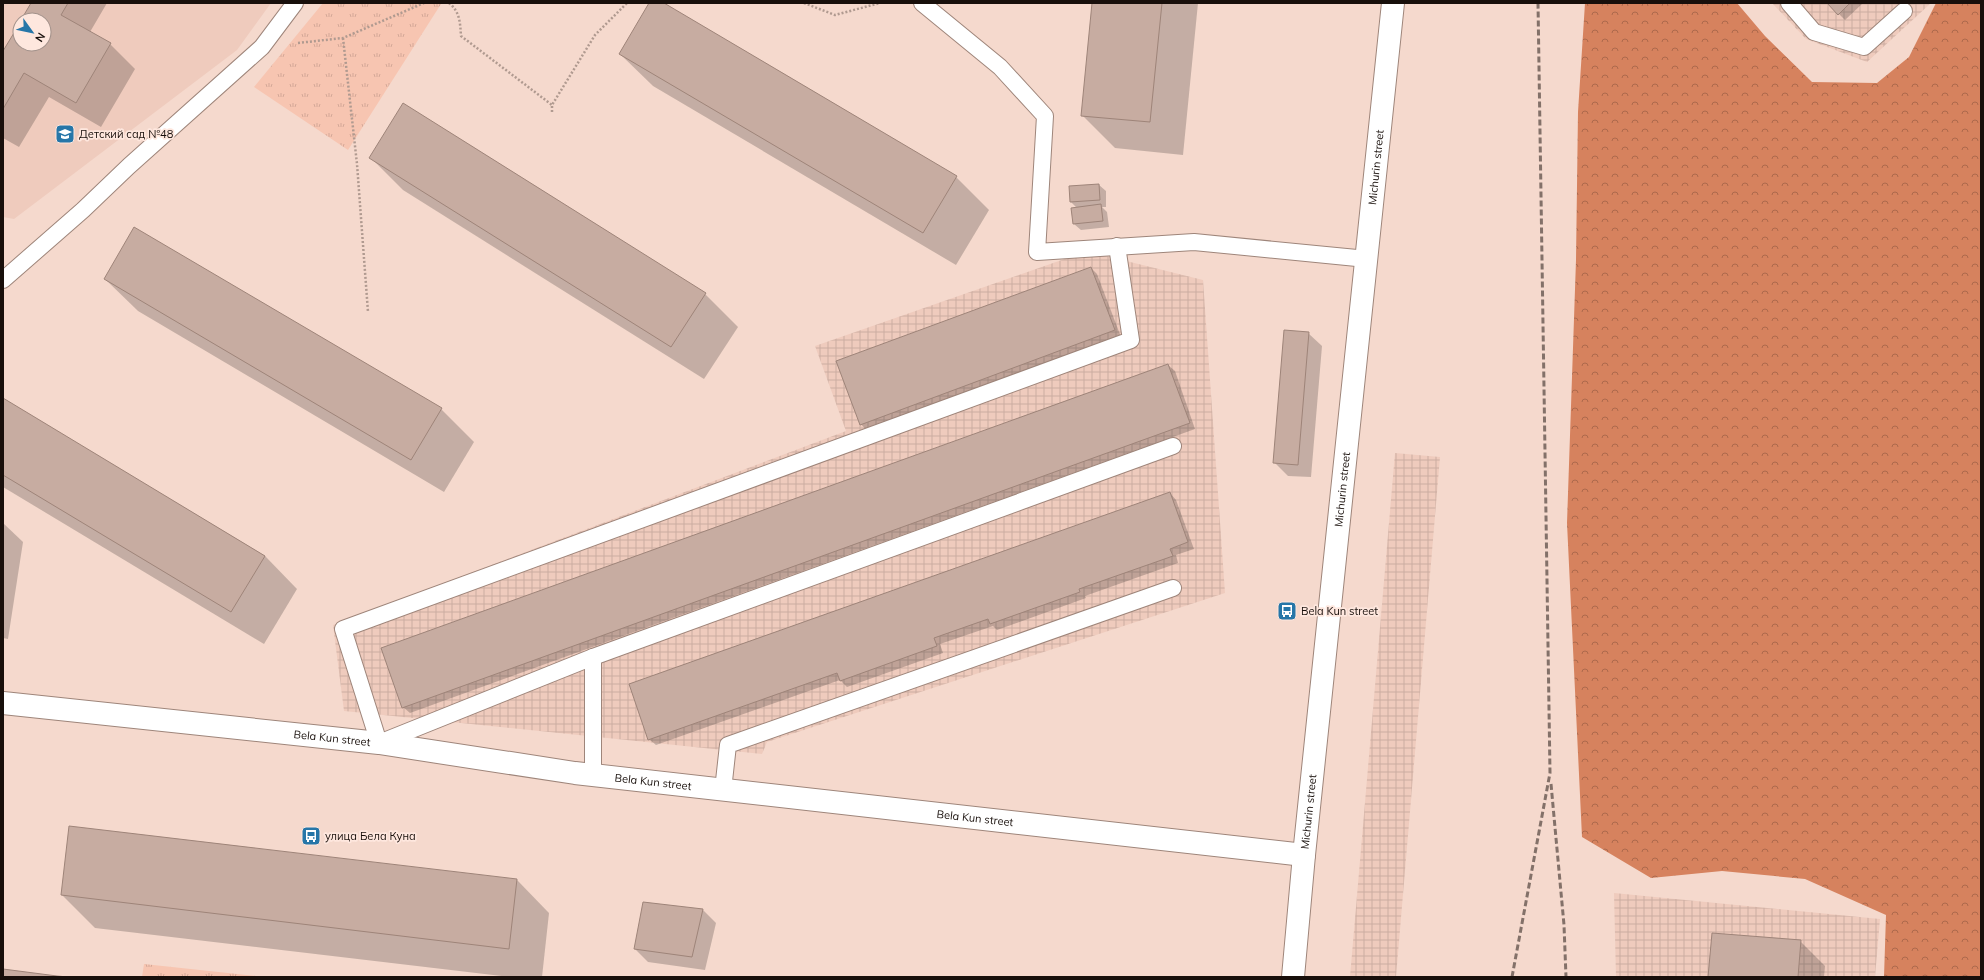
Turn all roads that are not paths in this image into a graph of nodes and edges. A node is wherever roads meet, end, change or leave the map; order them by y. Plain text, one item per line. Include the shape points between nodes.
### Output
1 (295, 3) edge
2 (922, 3) edge
3 (1393, 3) edge
4 (1789, 3) edge
5 (1904, 11) dead end
6 (1117, 246) junction
7 (1367, 260) junction
8 (3, 280) edge
9 (1173, 446) dead end
10 (1173, 588) dead end
11 (593, 657) junction
12 (3, 703) edge
13 (379, 743) junction
14 (593, 775) junction
15 (723, 790) junction
16 (1304, 855) junction
17 (1293, 977) edge

1 - 8 lane via 262,47
2 - 6 lane via 1000,67 1045,116 1037,252
3 - 7 main road, Michurin street
4 - 5 lane via 1814,32 1864,47
6 - 7 lane via 1194,242
6 - 13 lane via 1131,340 343,629
7 - 16 main road, Michurin street
9 - 11 lane
10 - 15 lane via 728,745
11 - 13 lane
11 - 14 lane
12 - 13 main road, Bela Kun street
13 - 14 main road, Bela Kun street
14 - 15 main road, Bela Kun street
15 - 16 main road, Bela Kun street
16 - 17 main road, Michurin street

